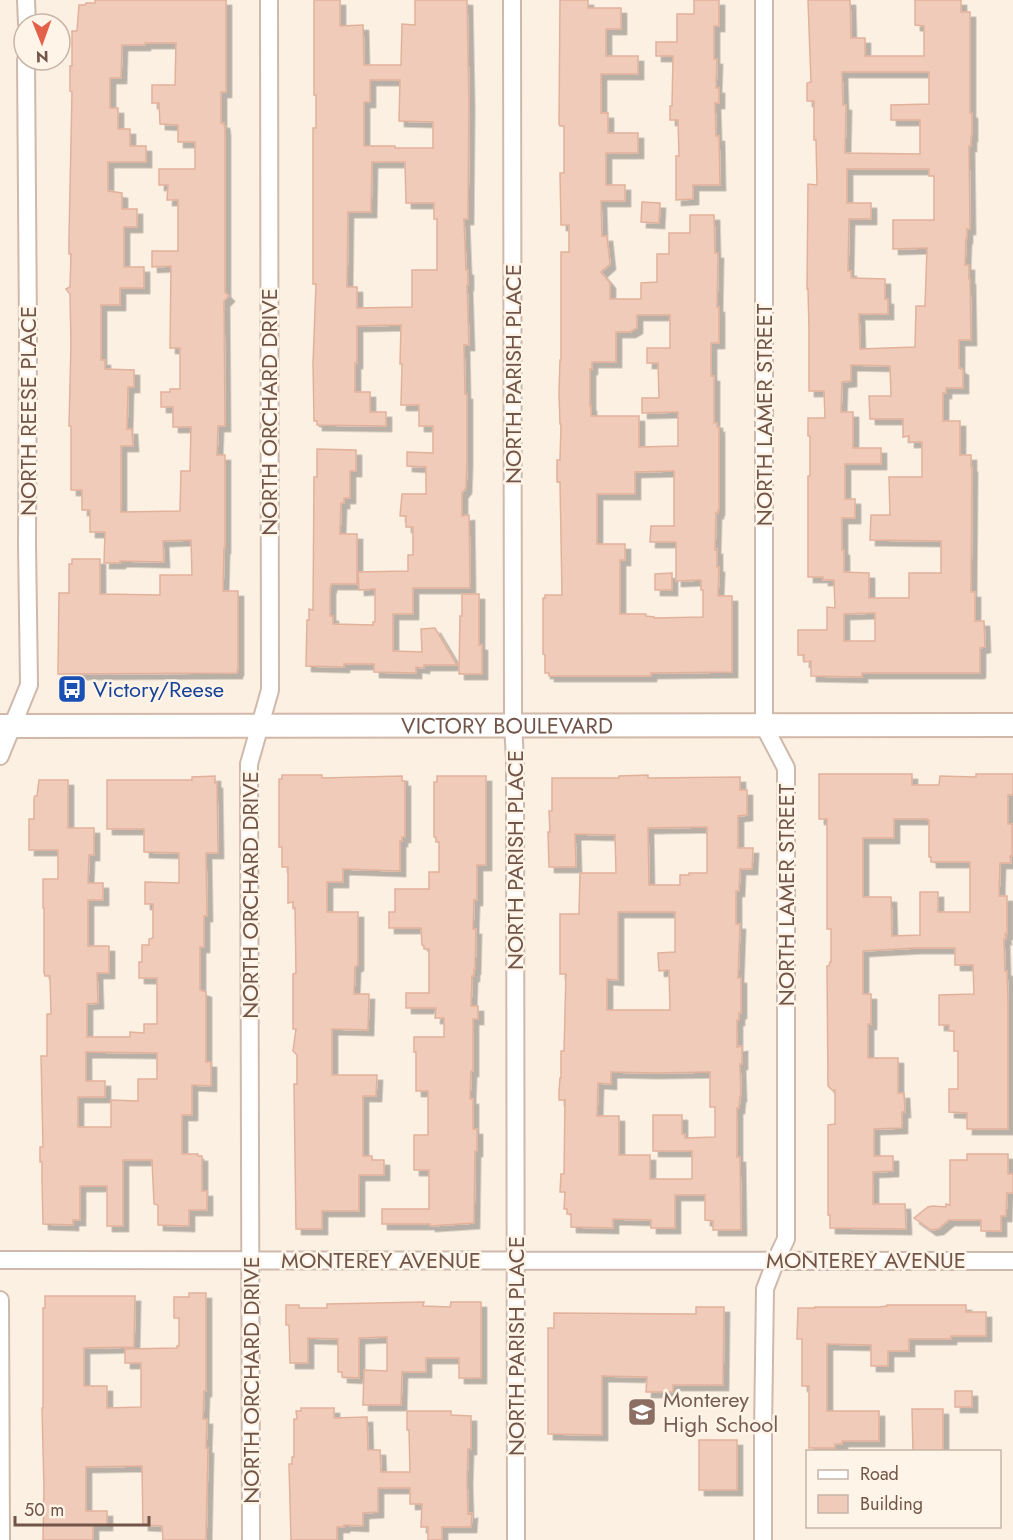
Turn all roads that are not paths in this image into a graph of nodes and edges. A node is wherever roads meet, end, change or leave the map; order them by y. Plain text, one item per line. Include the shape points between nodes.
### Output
1 (269, 0) edge
2 (512, 0) edge
3 (764, 0) edge
4 (26, 72) edge
5 (513, 725) junction
6 (1013, 725) edge
7 (6, 726) edge
8 (260, 726) junction
9 (764, 726) junction
10 (0, 756) edge
11 (0, 1260) edge
12 (251, 1260) junction
13 (776, 1260) junction
14 (516, 1261) junction
15 (1013, 1261) edge
16 (0, 1300) edge
17 (1, 1540) edge
18 (251, 1540) edge
19 (516, 1540) edge
20 (763, 1540) edge

1 - 8 street, NORTH ORCHARD DRIVE via 270,690
2 - 5 street, NORTH PARISH PLACE
3 - 9 street, NORTH LAMER STREET
4 - 7 street, NORTH REESE PLACE via 29,685
5 - 8 main road, VICTORY BOULEVARD
5 - 9 main road, VICTORY BOULEVARD
5 - 14 street, NORTH PARISH PLACE
6 - 9 main road, VICTORY BOULEVARD
7 - 8 main road, VICTORY BOULEVARD
7 - 10 street, NORTH REESE PLACE
8 - 12 street, NORTH ORCHARD DRIVE via 249,764
9 - 13 street, NORTH LAMER STREET via 786,768 786,1239
11 - 12 street, MONTEREY AVENUE
12 - 14 street, MONTEREY AVENUE
12 - 18 street, NORTH ORCHARD DRIVE
13 - 14 street, MONTEREY AVENUE
13 - 15 street, MONTEREY AVENUE
13 - 20 street, NORTH LAMER STREET via 765,1289
14 - 19 street, NORTH PARISH PLACE
16 - 17 street

